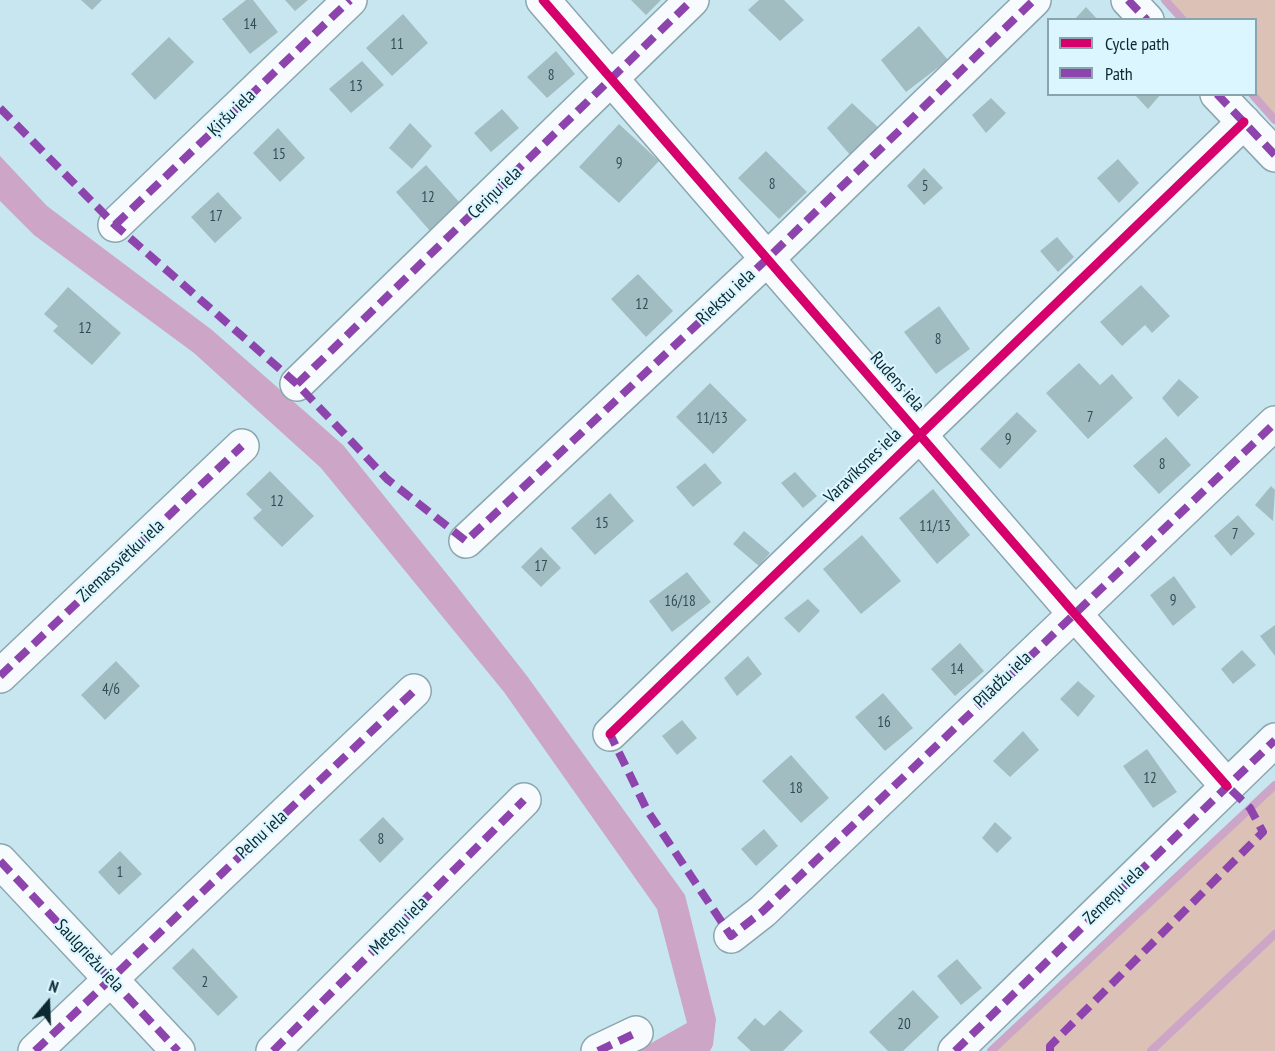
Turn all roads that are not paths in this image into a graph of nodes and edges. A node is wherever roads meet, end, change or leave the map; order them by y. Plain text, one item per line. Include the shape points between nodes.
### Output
1 (350, 0) edge
2 (543, 0) edge
3 (692, 0) edge
4 (1034, 0) edge
5 (1128, 0) edge
6 (1145, 18) edge
7 (612, 79) junction
8 (1219, 96) edge
9 (1244, 122) junction
10 (1275, 155) edge
11 (115, 225) dead end
12 (768, 258) junction
13 (297, 384) dead end
14 (1275, 423) edge
15 (920, 433) junction
16 (242, 446) dead end
17 (466, 541) dead end
18 (1074, 613) junction
19 (0, 676) edge
20 (414, 691) dead end
21 (609, 734) dead end
22 (1275, 740) edge
23 (1227, 786) junction
24 (524, 800) dead end
25 (0, 861) edge
26 (731, 936) dead end
27 (110, 978) junction
28 (636, 1033) dead end
29 (35, 1051) edge
30 (177, 1051) edge
31 (273, 1051) edge
32 (598, 1051) edge
33 (955, 1051) edge

1 - 11 street, Ķiršu iela
2 - 7 street, Rudens iela
3 - 7 street, Ceriņu iela
4 - 12 street, Riekstu iela
5 - 6 street
7 - 12 street, Rudens iela
7 - 13 street, Ceriņu iela
8 - 9 street
9 - 10 street
9 - 15 street, Varavīksnes iela
12 - 15 street, Rudens iela
12 - 17 street, Riekstu iela
14 - 18 street, Pīlādžu iela
15 - 18 street, Rudens iela
15 - 21 street, Varavīksnes iela
16 - 19 street, Ziemassvētku iela
18 - 23 street, Rudens iela
18 - 26 street, Pīlādžu iela via 763,911
20 - 27 street, Pelnu iela
22 - 23 street, Zemeņu iela
23 - 33 street, Zemeņu iela
24 - 31 street, Meteņu iela
25 - 27 street, Saulgriežu iela
27 - 29 street, Pelnu iela
27 - 30 street, Saulgriežu iela
28 - 32 street

